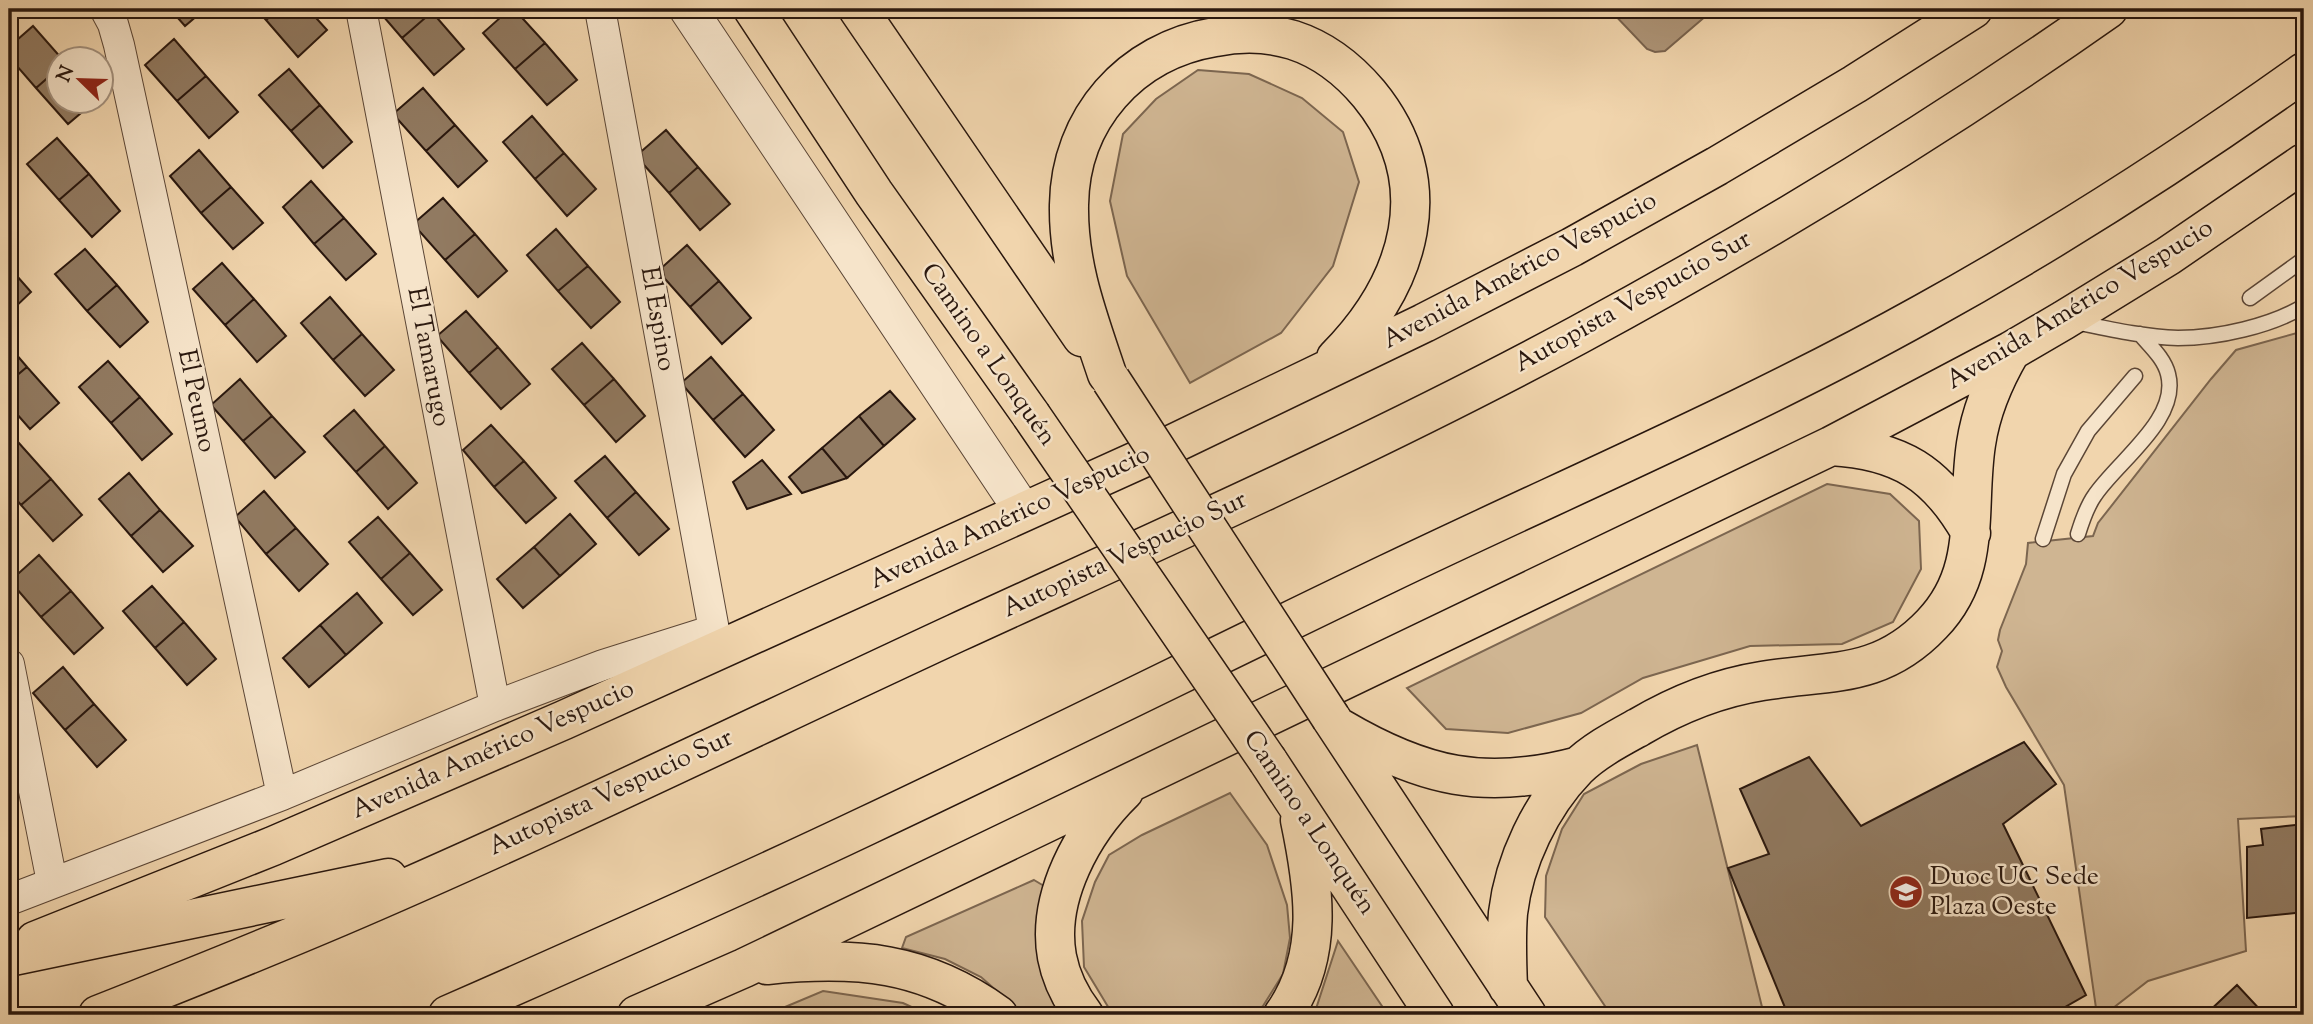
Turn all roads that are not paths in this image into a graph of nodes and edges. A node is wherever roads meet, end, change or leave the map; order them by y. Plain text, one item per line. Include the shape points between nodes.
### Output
1 (105, 9) edge
2 (360, 9) edge
3 (600, 9) edge
4 (688, 9) edge
5 (753, 9) edge
6 (858, 9) edge
7 (1973, 9) edge
8 (2108, 9) edge
9 (2304, 72) edge
10 (2304, 163) edge
11 (2304, 259) edge
12 (2250, 298) dead end
13 (2304, 306) edge
14 (2064, 320) junction
15 (2140, 334) junction
16 (2011, 351) junction
17 (1325, 370) junction
18 (2135, 376) dead end
19 (1109, 377) junction
20 (1831, 446) junction
21 (1023, 511) junction
22 (1971, 533) junction
23 (2078, 534) dead end
24 (2043, 539) dead end
25 (834, 598) junction
26 (715, 630) junction
27 (9, 664) edge
28 (495, 706) junction
29 (1334, 722) junction
30 (1578, 766) junction
31 (1134, 781) junction
32 (282, 795) junction
33 (1296, 801) junction
34 (462, 862) junction
35 (52, 883) junction
36 (9, 900) edge
37 (9, 954) edge
38 (744, 968) junction
39 (1518, 1001) edge
40 (98, 1015) edge
41 (448, 1015) edge
42 (637, 1015) edge
43 (998, 1015) edge
44 (1084, 1015) edge
45 (1283, 1015) edge
46 (1435, 1015) edge

1 - 32 street, El Peumo via 119,45
2 - 28 street, El Tamarugo
3 - 26 street, El Espino
4 - 21 street, Camino a Lonquén
5 - 33 main road, Camino a Lonquén, bridge via 874,193
6 - 19 main road
7 - 17 main road, Avenida Américo Vespucio via 1705,173 1572,247
8 - 34 main road, Autopista Vespucio Sur via 1846,180 1564,342 1276,485
9 - 41 main road via 2031,253 1809,374 867,825
10 - 14 main road, Avenida Américo Vespucio
11 - 12 lane
13 - 15 lane via 2241,330 2181,338
14 - 15 lane
14 - 16 main road, Avenida Américo Vespucio
15 - 23 lane via 2168,373 2164,414 2095,495
16 - 20 main road, Avenida Américo Vespucio
16 - 22 main road via 1997,374 1979,426
17 - 19 main road via 1375,312 1401,258 1411,210 1406,162 1377,104 1338,62 1293,40 1234,33 1201,39 1142,64 1105,99 1075,158 1069,234 1082,302
17 - 21 main road, Avenida Américo Vespucio
18 - 24 lane via 2088,431 2064,474
19 - 29 main road, bridge
20 - 22 main road via 1880,452 1924,474 1959,511
20 - 31 main road, Avenida Américo Vespucio
21 - 25 main road, Avenida Américo Vespucio
22 - 30 main road via 1968,557 1949,602 1934,622 1896,654 1849,671 1762,681 1684,703
25 - 26 main road
25 - 37 main road, Avenida Américo Vespucio via 273,846
26 - 28 street, Avenida Américo Vespucio
27 - 35 street
28 - 32 street, Avenida Américo Vespucio
29 - 30 main road via 1388,754 1458,776 1519,778
29 - 39 main road
30 - 39 main road via 1539,820 1515,880 1508,912
31 - 38 main road, Avenida Américo Vespucio
31 - 44 main road via 1113,802 1079,852 1059,904 1057,955 1063,979
32 - 35 street, Avenida Américo Vespucio
33 - 45 main road via 1313,919 1311,955 1304,979
33 - 46 main road, Camino a Lonquén
34 - 37 main road
34 - 40 main road, Autopista Vespucio Sur
35 - 36 street, Avenida Américo Vespucio
38 - 42 main road, Avenida Américo Vespucio
38 - 43 main road via 793,962 895,967 951,985

